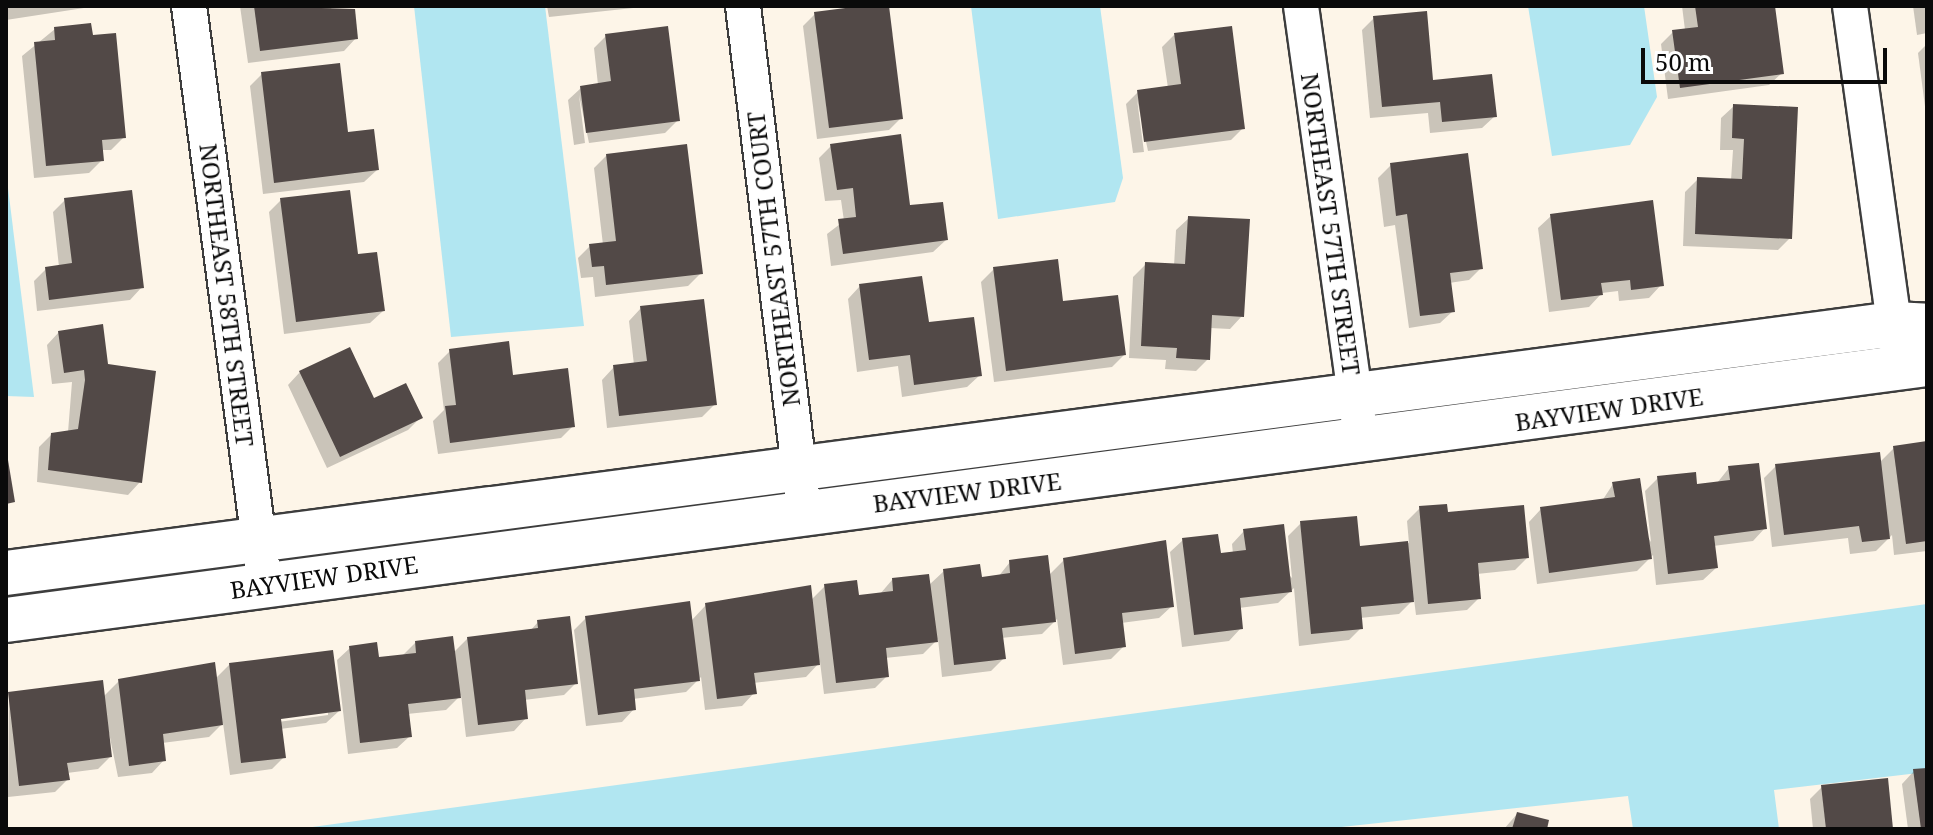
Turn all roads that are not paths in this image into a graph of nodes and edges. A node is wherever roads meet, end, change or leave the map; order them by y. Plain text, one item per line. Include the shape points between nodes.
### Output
1 (189, 6) edge
2 (743, 6) edge
3 (1301, 6) edge
4 (1850, 6) edge
5 (1910, 325) edge
6 (1631, 359) junction
7 (1914, 367) edge
8 (1355, 396) junction
9 (1637, 405) junction
10 (1057, 433) junction
11 (1361, 442) junction
12 (798, 466) junction
13 (1063, 480) junction
14 (498, 506) junction
15 (804, 512) junction
16 (258, 539) junction
17 (504, 553) junction
18 (6, 573) edge
19 (265, 585) junction
20 (6, 620) edge

1 - 16 street, NORTHEAST 58TH STREET
2 - 12 street, NORTHEAST 57TH COURT
3 - 8 street, NORTHEAST 57TH STREET
4 - 5 street
5 - 6 street, BAYVIEW DRIVE
5 - 7 street
6 - 8 street, BAYVIEW DRIVE
6 - 9 street
7 - 9 street, BAYVIEW DRIVE
8 - 10 street, BAYVIEW DRIVE
8 - 11 street, NORTHEAST 57TH STREET
9 - 11 street, BAYVIEW DRIVE
10 - 12 street, BAYVIEW DRIVE
10 - 13 street
11 - 13 street, BAYVIEW DRIVE
12 - 14 street, BAYVIEW DRIVE
12 - 15 street, NORTHEAST 57TH COURT
13 - 15 street, BAYVIEW DRIVE
14 - 16 street, BAYVIEW DRIVE
14 - 17 street
15 - 17 street, BAYVIEW DRIVE
16 - 18 street, BAYVIEW DRIVE
16 - 19 street, NORTHEAST 58TH STREET
17 - 19 street, BAYVIEW DRIVE
19 - 20 street, BAYVIEW DRIVE

